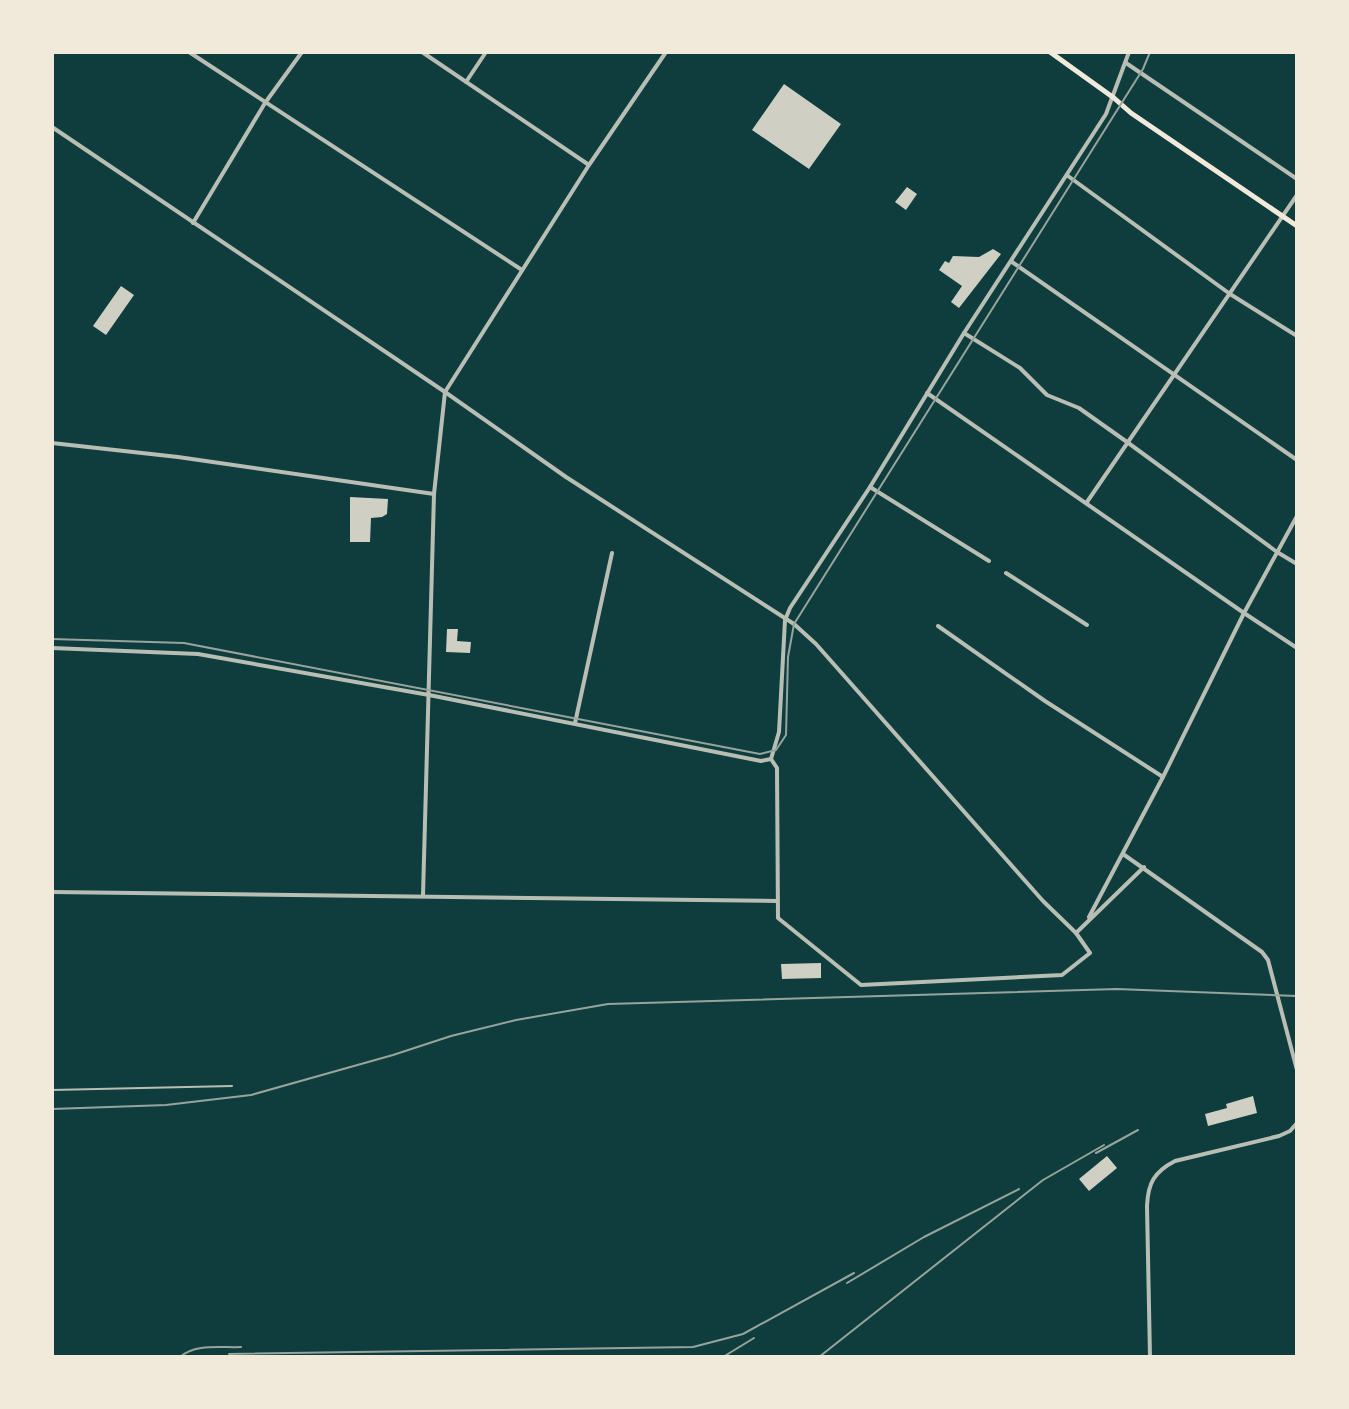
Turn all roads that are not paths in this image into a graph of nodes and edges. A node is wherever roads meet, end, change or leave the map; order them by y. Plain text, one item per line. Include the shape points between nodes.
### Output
1 (189, 52) edge
2 (302, 52) edge
3 (422, 52) edge
4 (486, 52) edge
5 (666, 52) edge
6 (1050, 52) edge
7 (1129, 52) edge
8 (1126, 63) junction
9 (466, 82) junction
10 (1114, 98) junction
11 (265, 103) junction
12 (52, 127) edge
13 (589, 165) junction
14 (1068, 176) junction
15 (1297, 179) edge
16 (1297, 195) edge
17 (1283, 217) junction
18 (193, 223) junction
19 (1297, 226) edge
20 (1012, 262) junction
21 (522, 270) junction
22 (1230, 294) junction
23 (964, 333) junction
24 (1297, 336) edge
25 (1174, 376) junction
26 (445, 392) junction
27 (927, 393) junction
28 (1127, 442) junction
29 (52, 443) edge
30 (1297, 460) edge
31 (870, 487) junction
32 (434, 494) junction
33 (1087, 502) junction
34 (1297, 516) edge
35 (1277, 552) junction
36 (612, 553) dead end
37 (989, 561) dead end
38 (1297, 564) edge
39 (1006, 573) dead end
40 (1244, 613) junction
41 (785, 620) junction
42 (1087, 625) dead end
43 (938, 626) dead end
44 (52, 648) edge
45 (1297, 648) edge
46 (429, 695) junction
47 (575, 723) junction
48 (771, 759) junction
49 (1163, 777) junction
50 (1123, 853) junction
51 (1144, 867) junction
52 (52, 892) edge
53 (423, 895) junction
54 (777, 901) junction
55 (1086, 923) junction
56 (1076, 933) junction
57 (1297, 1070) edge
58 (232, 1086) dead end
59 (52, 1090) edge
60 (1297, 1123) edge
61 (1150, 1357) edge

1 - 11 street
2 - 11 street
3 - 9 street
4 - 9 street
5 - 13 street
6 - 10 main road
7 - 8 street
8 - 10 street
8 - 15 street
9 - 13 street
10 - 14 street
10 - 17 main road
11 - 18 street
11 - 21 street
12 - 18 street
13 - 21 street
14 - 20 street
14 - 22 street
16 - 17 street
17 - 19 main road
17 - 22 street
18 - 26 street
20 - 23 street
20 - 25 street
21 - 26 street
22 - 24 street
22 - 25 street
23 - 27 street
23 - 28 street via 1020,368 1047,395 1079,408
25 - 28 street
25 - 30 street
26 - 32 street
26 - 41 street
27 - 31 street
27 - 33 street
28 - 33 street
28 - 35 street
29 - 32 street
31 - 37 street
31 - 41 street
32 - 46 street
33 - 40 street
34 - 35 street
35 - 38 street
35 - 40 street
36 - 47 street
39 - 42 street
40 - 45 street
40 - 49 street
41 - 48 street via 779,732
41 - 56 street via 816,644
43 - 49 street
44 - 46 street via 198,654
46 - 47 street
46 - 53 street
47 - 48 street
48 - 54 street via 777,768
49 - 50 street
50 - 51 street
50 - 55 street
51 - 55 street
51 - 57 street via 1254,944 1268,960
52 - 53 street
53 - 54 street
54 - 56 street via 778,918 861,985 1062,975 1090,953
55 - 56 street
58 - 59 lane
60 - 61 street via 1279,1136 1175,1161 1153,1178 1147,1206

